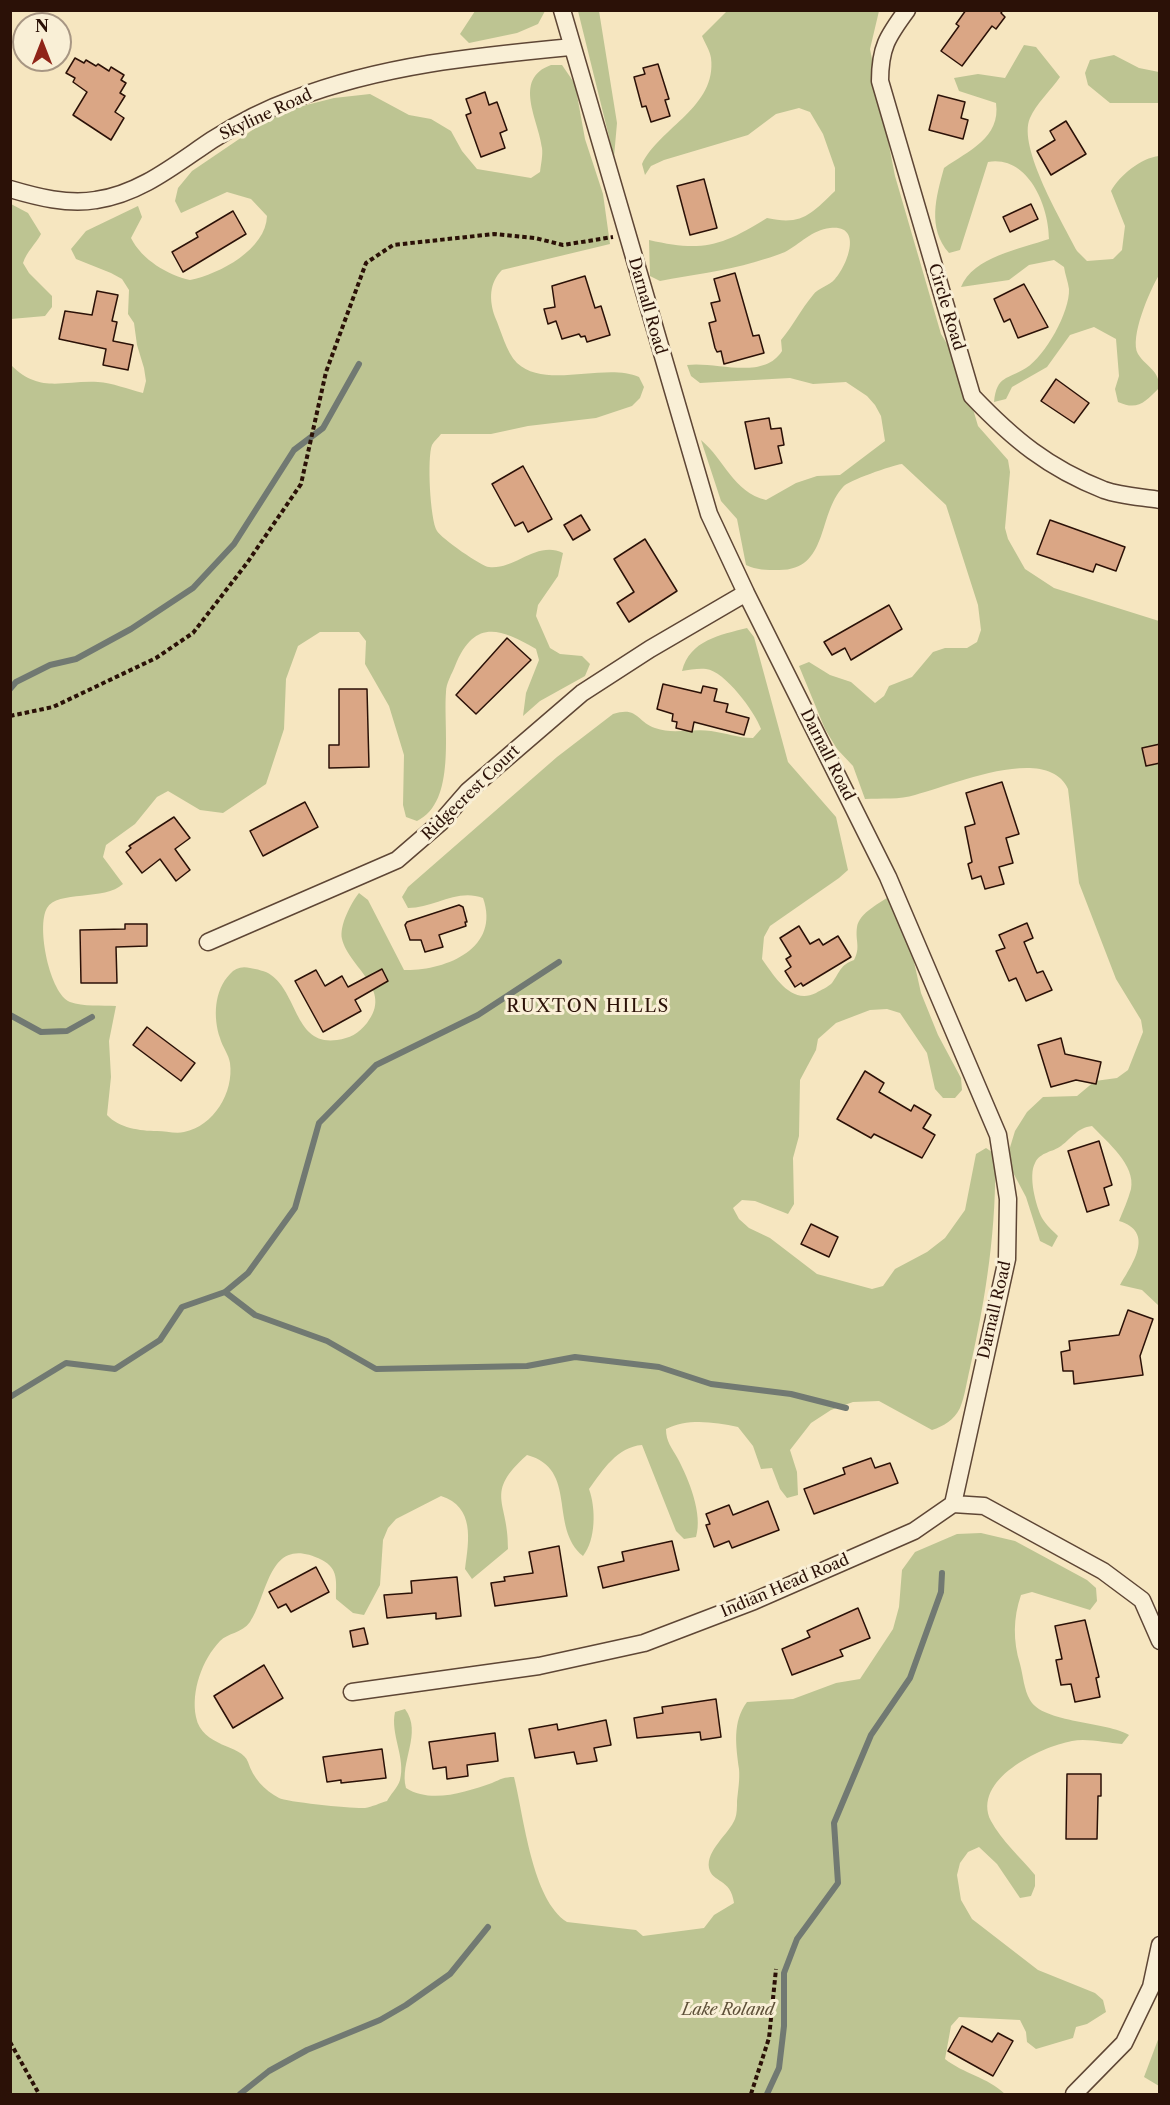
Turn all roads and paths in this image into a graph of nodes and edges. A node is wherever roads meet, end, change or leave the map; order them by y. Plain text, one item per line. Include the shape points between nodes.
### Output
1 (562, 10) edge
2 (907, 10) edge
3 (571, 47) junction
4 (10, 189) edge
5 (626, 234) junction
6 (1160, 500) edge
7 (746, 593) junction
8 (10, 716) edge
9 (208, 942) dead end
10 (953, 1504) junction
11 (1160, 1641) edge
12 (352, 1692) dead end
13 (1160, 1945) edge
14 (776, 1969) dead end
15 (10, 2042) edge
16 (39, 2094) edge
17 (751, 2094) edge
18 (1074, 2094) edge

1 - 3 street, Darnall Road
2 - 6 street, Circle Road via 891,31 880,57 880,81 972,396 1010,435 1048,463 1106,491
3 - 4 street, Skyline Road via 471,57 373,74 313,93 246,121 153,179 95,201 70,201
3 - 5 street, Darnall Road
5 - 7 street, Darnall Road via 709,514
5 - 8 path via 598,242 563,244 494,234 393,245 366,263 326,372 301,484 248,563 193,633 156,658 53,707
7 - 9 street, Ridgecrest Court via 582,693 468,791 441,822 397,860
7 - 10 street, Darnall Road via 888,877 998,1135 1008,1199 1007,1259
10 - 11 street via 984,1506 1103,1571 1142,1600
10 - 12 street, Indian Head Road via 914,1531 644,1644 538,1666
13 - 18 street via 1151,1987 1124,2043
14 - 17 path via 769,2038
15 - 16 path

